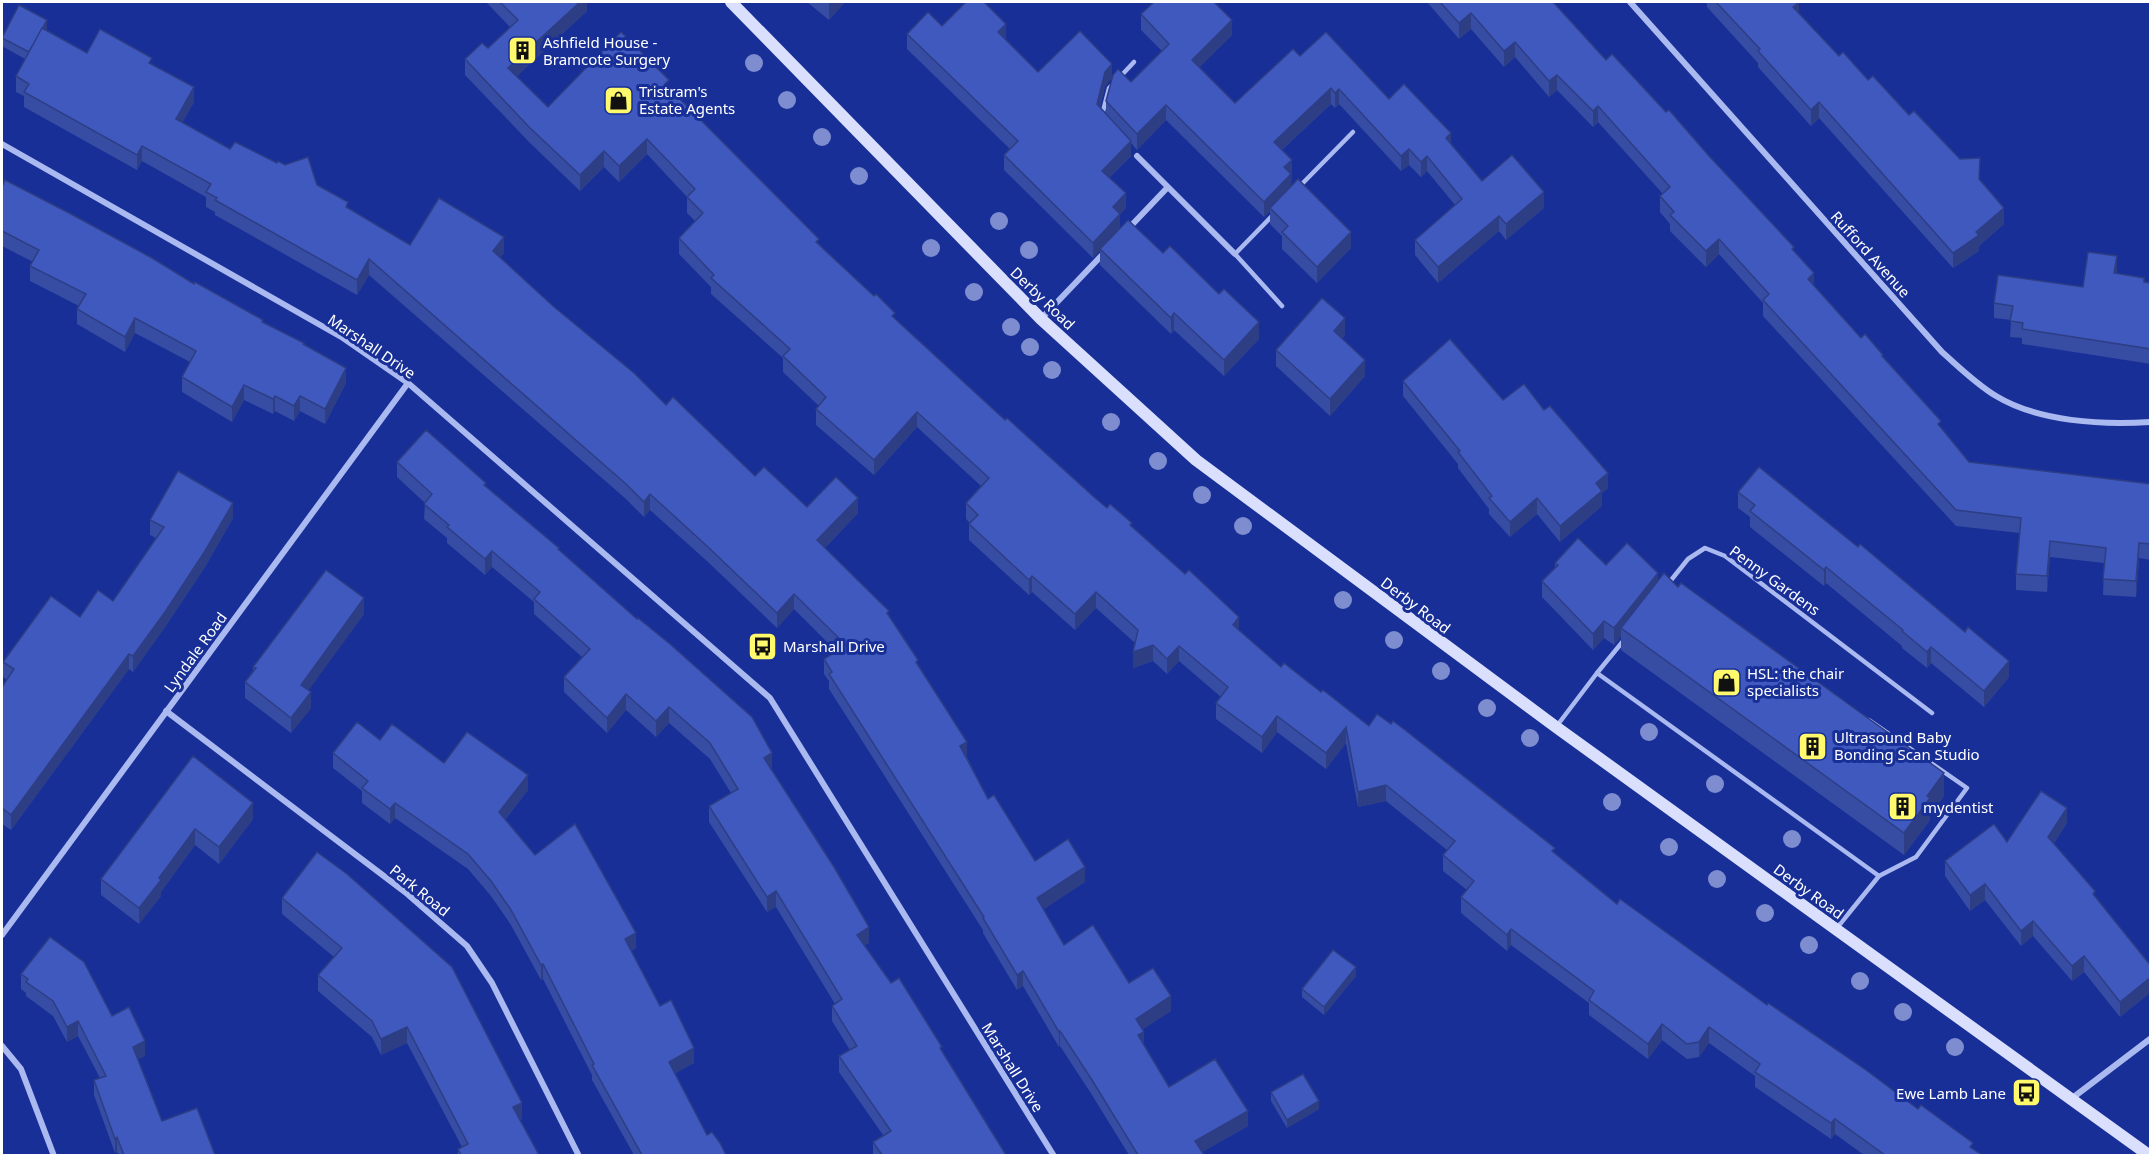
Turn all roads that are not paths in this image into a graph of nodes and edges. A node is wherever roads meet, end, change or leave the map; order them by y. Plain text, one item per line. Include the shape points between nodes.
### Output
1 (731, 2) edge
2 (1630, 2) edge
3 (1134, 62) dead end
4 (1101, 118) edge
5 (1353, 132) dead end
6 (2, 144) edge
7 (1130, 148) edge
8 (1137, 156) joint
9 (1167, 188) junction
10 (1290, 197) edge
11 (1282, 205) edge
12 (1120, 237) edge
13 (1112, 245) edge
14 (1235, 254) junction
15 (1282, 306) dead end
16 (1041, 319) junction
17 (408, 383) junction
18 (2151, 422) edge
19 (1667, 585) edge
20 (1625, 638) edge
21 (1597, 673) junction
22 (166, 711) junction
23 (1932, 713) dead end
24 (1862, 714) edge
25 (1556, 728) junction
26 (1879, 876) junction
27 (1836, 929) junction
28 (2, 935) edge
29 (2151, 1039) edge
30 (2, 1046) edge
31 (2071, 1099) junction
32 (54, 1155) edge
33 (579, 1155) edge
34 (1054, 1155) edge
35 (2150, 1155) edge

1 - 16 main road, Derby Road
2 - 18 street, Rufford Avenue via 1942,352 1969,377 1997,397 2059,418 2099,423
3 - 4 lane via 1109,88
5 - 10 lane
6 - 17 street, Marshall Drive via 343,338
7 - 8 lane
8 - 9 street
9 - 12 street
9 - 14 street
11 - 14 lane
13 - 16 street
14 - 15 lane
16 - 25 main road, Derby Road via 1196,460
17 - 22 street, Lyndale Road
17 - 34 street, Marshall Drive via 770,698
19 - 23 lane, Penny Gardens via 1688,559 1705,548 1725,556
20 - 21 lane
21 - 25 lane
21 - 26 lane
22 - 28 street, Lyndale Road
22 - 33 street, Park Road via 405,892 467,946 492,983
24 - 26 lane via 1967,788 1916,857
25 - 27 main road, Derby Road
26 - 27 lane
27 - 31 main road, Derby Road
29 - 31 street
30 - 32 street via 21,1069
31 - 35 main road, Derby Road

